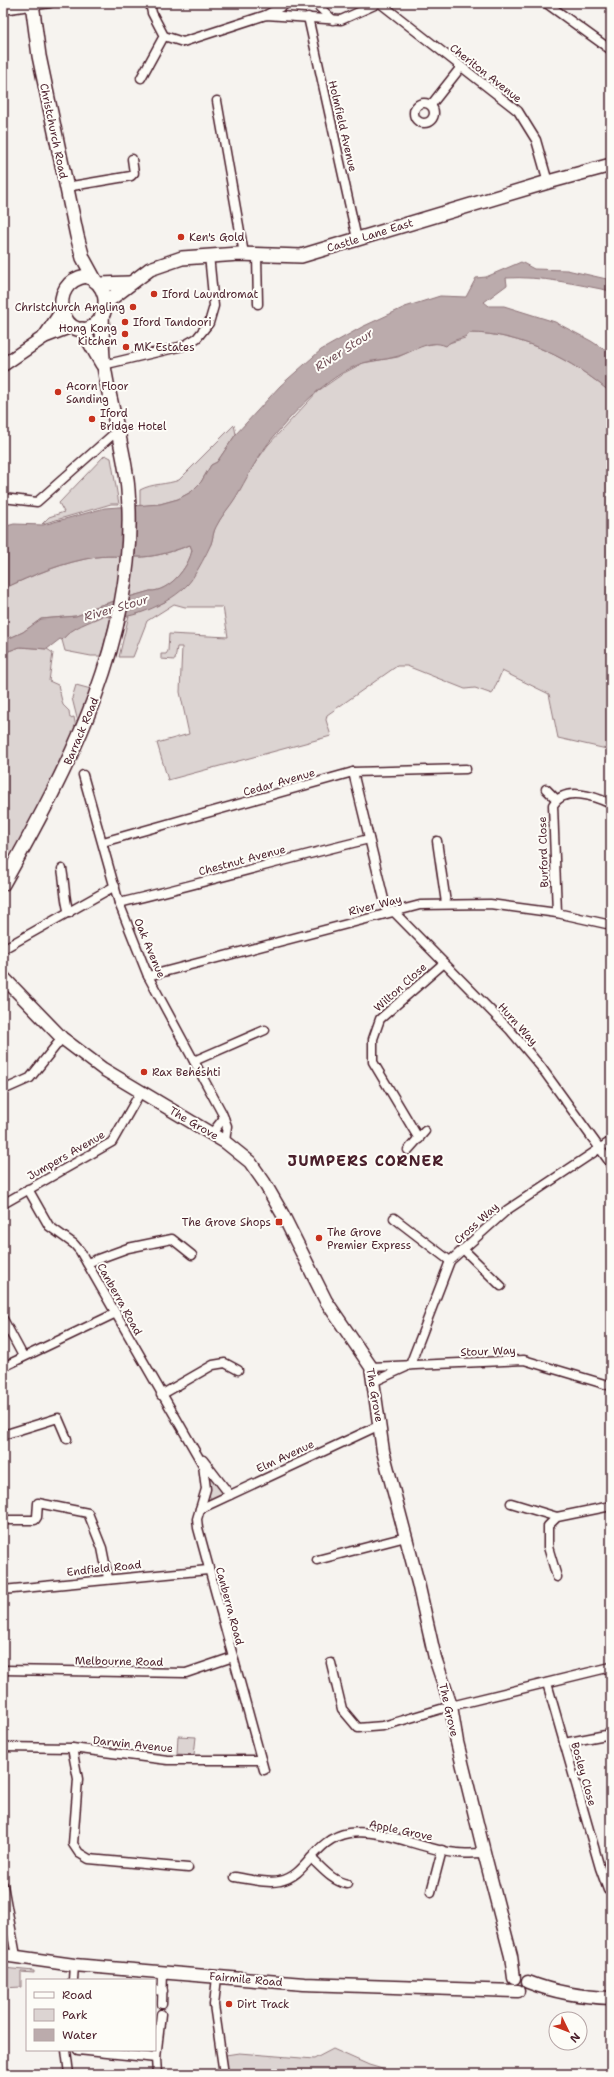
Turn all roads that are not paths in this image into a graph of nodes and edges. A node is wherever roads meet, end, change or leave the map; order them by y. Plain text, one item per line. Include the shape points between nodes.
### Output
1 (50, 3) edge
2 (150, 3) edge
3 (288, 3) edge
4 (315, 3) edge
5 (380, 3) edge
6 (546, 3) edge
7 (32, 4) edge
8 (3, 10) edge
9 (266, 15) junction
10 (308, 17) junction
11 (333, 20) junction
12 (164, 36) junction
13 (611, 50) edge
14 (461, 67) junction
15 (141, 78) dead end
16 (218, 101) dead end
17 (432, 105) dead end
18 (132, 159) dead end
19 (611, 165) edge
20 (548, 182) junction
21 (66, 187) junction
22 (357, 239) junction
23 (209, 255) junction
24 (250, 255) junction
25 (83, 258) junction
26 (77, 278) junction
27 (97, 282) junction
28 (129, 283) junction
29 (258, 304) dead end
30 (63, 309) junction
31 (104, 309) junction
32 (76, 328) junction
33 (44, 337) junction
34 (3, 364) edge
35 (103, 365) junction
36 (118, 430) junction
37 (3, 498) edge
38 (466, 769) dead end
39 (353, 772) junction
40 (83, 775) dead end
41 (546, 789) dead end
42 (557, 800) junction
43 (611, 804) edge
44 (370, 838) junction
45 (103, 842) junction
46 (437, 842) dead end
47 (62, 869) dead end
48 (3, 884) edge
49 (115, 886) junction
50 (119, 903) junction
51 (446, 903) junction
52 (390, 912) junction
53 (69, 913) junction
54 (557, 913) junction
55 (611, 925) edge
56 (3, 949) edge
57 (444, 963) junction
58 (148, 976) junction
59 (3, 977) edge
60 (265, 1030) dead end
61 (62, 1038) junction
62 (194, 1061) junction
63 (3, 1090) edge
64 (140, 1092) junction
65 (224, 1118) junction
66 (426, 1131) dead end
67 (212, 1133) junction
68 (419, 1138) junction
69 (611, 1141) edge
70 (225, 1142) junction
71 (599, 1147) junction
72 (408, 1150) dead end
73 (611, 1164) edge
74 (28, 1189) junction
75 (3, 1204) edge
76 (394, 1218) dead end
77 (463, 1249) junction
78 (192, 1255) dead end
79 (450, 1261) junction
80 (87, 1263) junction
81 (501, 1286) dead end
82 (114, 1314) junction
83 (3, 1319) edge
84 (23, 1356) junction
85 (410, 1365) junction
86 (3, 1367) edge
87 (371, 1367) junction
88 (238, 1370) dead end
89 (373, 1382) junction
90 (611, 1386) edge
91 (161, 1395) junction
92 (380, 1425) junction
93 (3, 1435) edge
94 (67, 1439) dead end
95 (195, 1450) junction
96 (230, 1495) junction
97 (511, 1503) dead end
98 (611, 1506) edge
99 (200, 1509) junction
100 (557, 1517) junction
101 (3, 1520) edge
102 (406, 1538) junction
103 (317, 1560) dead end
104 (208, 1570) junction
105 (557, 1577) dead end
106 (108, 1578) junction
107 (3, 1590) edge
108 (233, 1657) junction
109 (331, 1663) dead end
110 (611, 1667) edge
111 (3, 1670) edge
112 (547, 1683) junction
113 (451, 1706) junction
114 (611, 1734) edge
115 (564, 1743) junction
116 (3, 1747) edge
117 (72, 1748) junction
118 (261, 1760) junction
119 (264, 1770) dead end
120 (442, 1850) junction
121 (484, 1852) junction
122 (311, 1858) junction
123 (183, 1865) dead end
124 (235, 1877) dead end
125 (347, 1884) dead end
126 (3, 1885) edge
127 (431, 1892) dead end
128 (611, 1892) edge
129 (3, 1949) edge
130 (15, 1953) junction
131 (3, 1955) edge
132 (74, 1965) junction
133 (163, 1972) junction
134 (217, 1977) junction
135 (73, 1979) edge
136 (520, 1983) junction
137 (159, 1991) edge
138 (611, 1998) edge
139 (162, 2004) dead end
140 (161, 2014) dead end
141 (66, 2051) edge
142 (88, 2051) edge
143 (156, 2058) junction
144 (69, 2074) edge
145 (157, 2074) edge
146 (224, 2074) edge

1 - 7 street
2 - 12 street via 152,13
3 - 9 street
4 - 11 street
5 - 11 street via 341,20
5 - 14 street, Cheriton Avenue
6 - 13 street
7 - 8 street
7 - 21 main road, Christchurch Road via 39,56
9 - 10 street
9 - 12 street via 183,42
10 - 11 street
10 - 22 street, Holmfield Avenue
12 - 15 street
14 - 17 street
14 - 20 street, Cheriton Avenue via 518,111 536,140
16 - 24 street
18 - 21 street via 134,172 131,176
19 - 20 main road, Castle Lane East
20 - 22 main road, Castle Lane East
21 - 25 main road, Christchurch Road
22 - 24 main road, Castle Lane East via 301,256
23 - 24 main road, Castle Lane East
23 - 28 main road, Castle Lane East via 182,258 150,269
23 - 35 street via 214,306 209,323 197,338 177,348
24 - 29 street
25 - 26 main road
25 - 27 main road, Christchurch Road
26 - 27 main road via 86,276
26 - 30 main road via 66,288 62,301
27 - 28 main road
27 - 31 main road via 104,293
28 - 31 main road, Castle Lane East
30 - 32 main road via 67,322
30 - 33 street
31 - 32 main road via 98,322
31 - 35 main road
32 - 33 street
32 - 35 main road
33 - 34 street
35 - 36 main road
36 - 37 street via 37,502
36 - 48 main road, Barrack Road via 128,492 128,566 103,678 51,799
38 - 39 street, Cedar Avenue
39 - 44 street
39 - 45 street, Cedar Avenue
40 - 45 street, Oak Avenue
41 - 42 street
42 - 43 street via 565,796 582,794
42 - 54 street, Burford Close via 553,805
44 - 50 street, Chestnut Avenue via 216,880
44 - 52 street
45 - 49 street, Oak Avenue
46 - 51 street
47 - 53 street via 66,887 64,897
49 - 50 street, Oak Avenue
49 - 53 street
50 - 58 street, Oak Avenue
51 - 52 street, River Way via 420,905
51 - 54 street, River Way via 490,904
52 - 57 street, Hurn Way
52 - 58 street, River Way
53 - 56 street
54 - 55 street, River Way
57 - 68 street, Wilton Close via 380,1019 373,1039 373,1062
57 - 71 street, Hurn Way via 510,1030
58 - 62 street, Oak Avenue
59 - 61 street, The Grove
60 - 62 street
61 - 63 street via 30,1078
61 - 64 street, The Grove via 103,1069
62 - 65 street, Oak Avenue
64 - 67 street, The Grove
64 - 74 street, Jumpers Avenue via 112,1142
65 - 67 street
65 - 70 street, Oak Avenue via 227,1126
66 - 68 street
67 - 70 street, The Grove
68 - 72 street
69 - 71 street, Cross Way
70 - 87 street, The Grove via 258,1171 326,1301
71 - 73 street, Hurn Way
71 - 77 street, Cross Way via 507,1210
74 - 75 street, Jumpers Avenue
74 - 80 street, Canberra Road via 49,1226 74,1244
76 - 79 street
77 - 79 street, Cross Way
77 - 81 street
78 - 80 street via 174,1236 128,1248
79 - 85 street, Cross Way
80 - 82 street, Canberra Road
82 - 84 street
82 - 91 street, Canberra Road
83 - 84 street
84 - 86 street
85 - 87 street, Stour Way
85 - 89 street, Stour Way
85 - 90 street, Stour Way via 524,1360
87 - 89 street, The Grove
88 - 91 street via 225,1363 213,1365
89 - 92 street, The Grove
91 - 95 street, Canberra Road
92 - 96 street, Elm Avenue
92 - 102 street, The Grove via 383,1451
93 - 94 street via 58,1418
95 - 96 street, Canberra Road
95 - 99 street, Canberra Road via 206,1477
96 - 99 street, Elm Avenue
97 - 100 street
98 - 100 street
99 - 104 street, Canberra Road via 197,1519
100 - 105 street via 548,1526 548,1547
101 - 106 street via 35,1520 38,1517 38,1503 88,1513 102,1548
102 - 103 street
102 - 113 street, The Grove via 435,1658
104 - 106 street, Endfield Road
104 - 108 street, Canberra Road
106 - 107 street, Endfield Road
108 - 111 street, Melbourne Road via 186,1673
108 - 118 street, Canberra Road
109 - 113 street via 342,1709 358,1728 383,1726
110 - 112 street
112 - 113 street
112 - 115 street, Bosley Close
113 - 121 street, The Grove via 457,1742
114 - 115 street
115 - 128 street, Bosley Close via 600,1868
116 - 117 street, Darwin Avenue
117 - 118 street, Darwin Avenue via 168,1760
117 - 123 street via 78,1779 73,1844 79,1853 89,1859
118 - 119 street, Canberra Road
120 - 121 street, Apple Grove via 457,1853
120 - 122 street, Apple Grove via 370,1834 350,1833 330,1839
120 - 127 street
121 - 136 street, The Grove
122 - 124 street, Apple Grove via 292,1875 279,1881
122 - 125 street via 332,1878
126 - 130 street
129 - 130 street
130 - 131 street, Fairmile Road
130 - 132 street, Fairmile Road
132 - 133 street, Fairmile Road
132 - 135 street
133 - 134 street, Fairmile Road
133 - 137 street
134 - 136 street, Fairmile Road via 304,1984 490,1991
134 - 146 street via 214,2005
136 - 138 street via 580,1997
137 - 139 street
140 - 143 street
141 - 144 street
142 - 143 street
143 - 145 street

